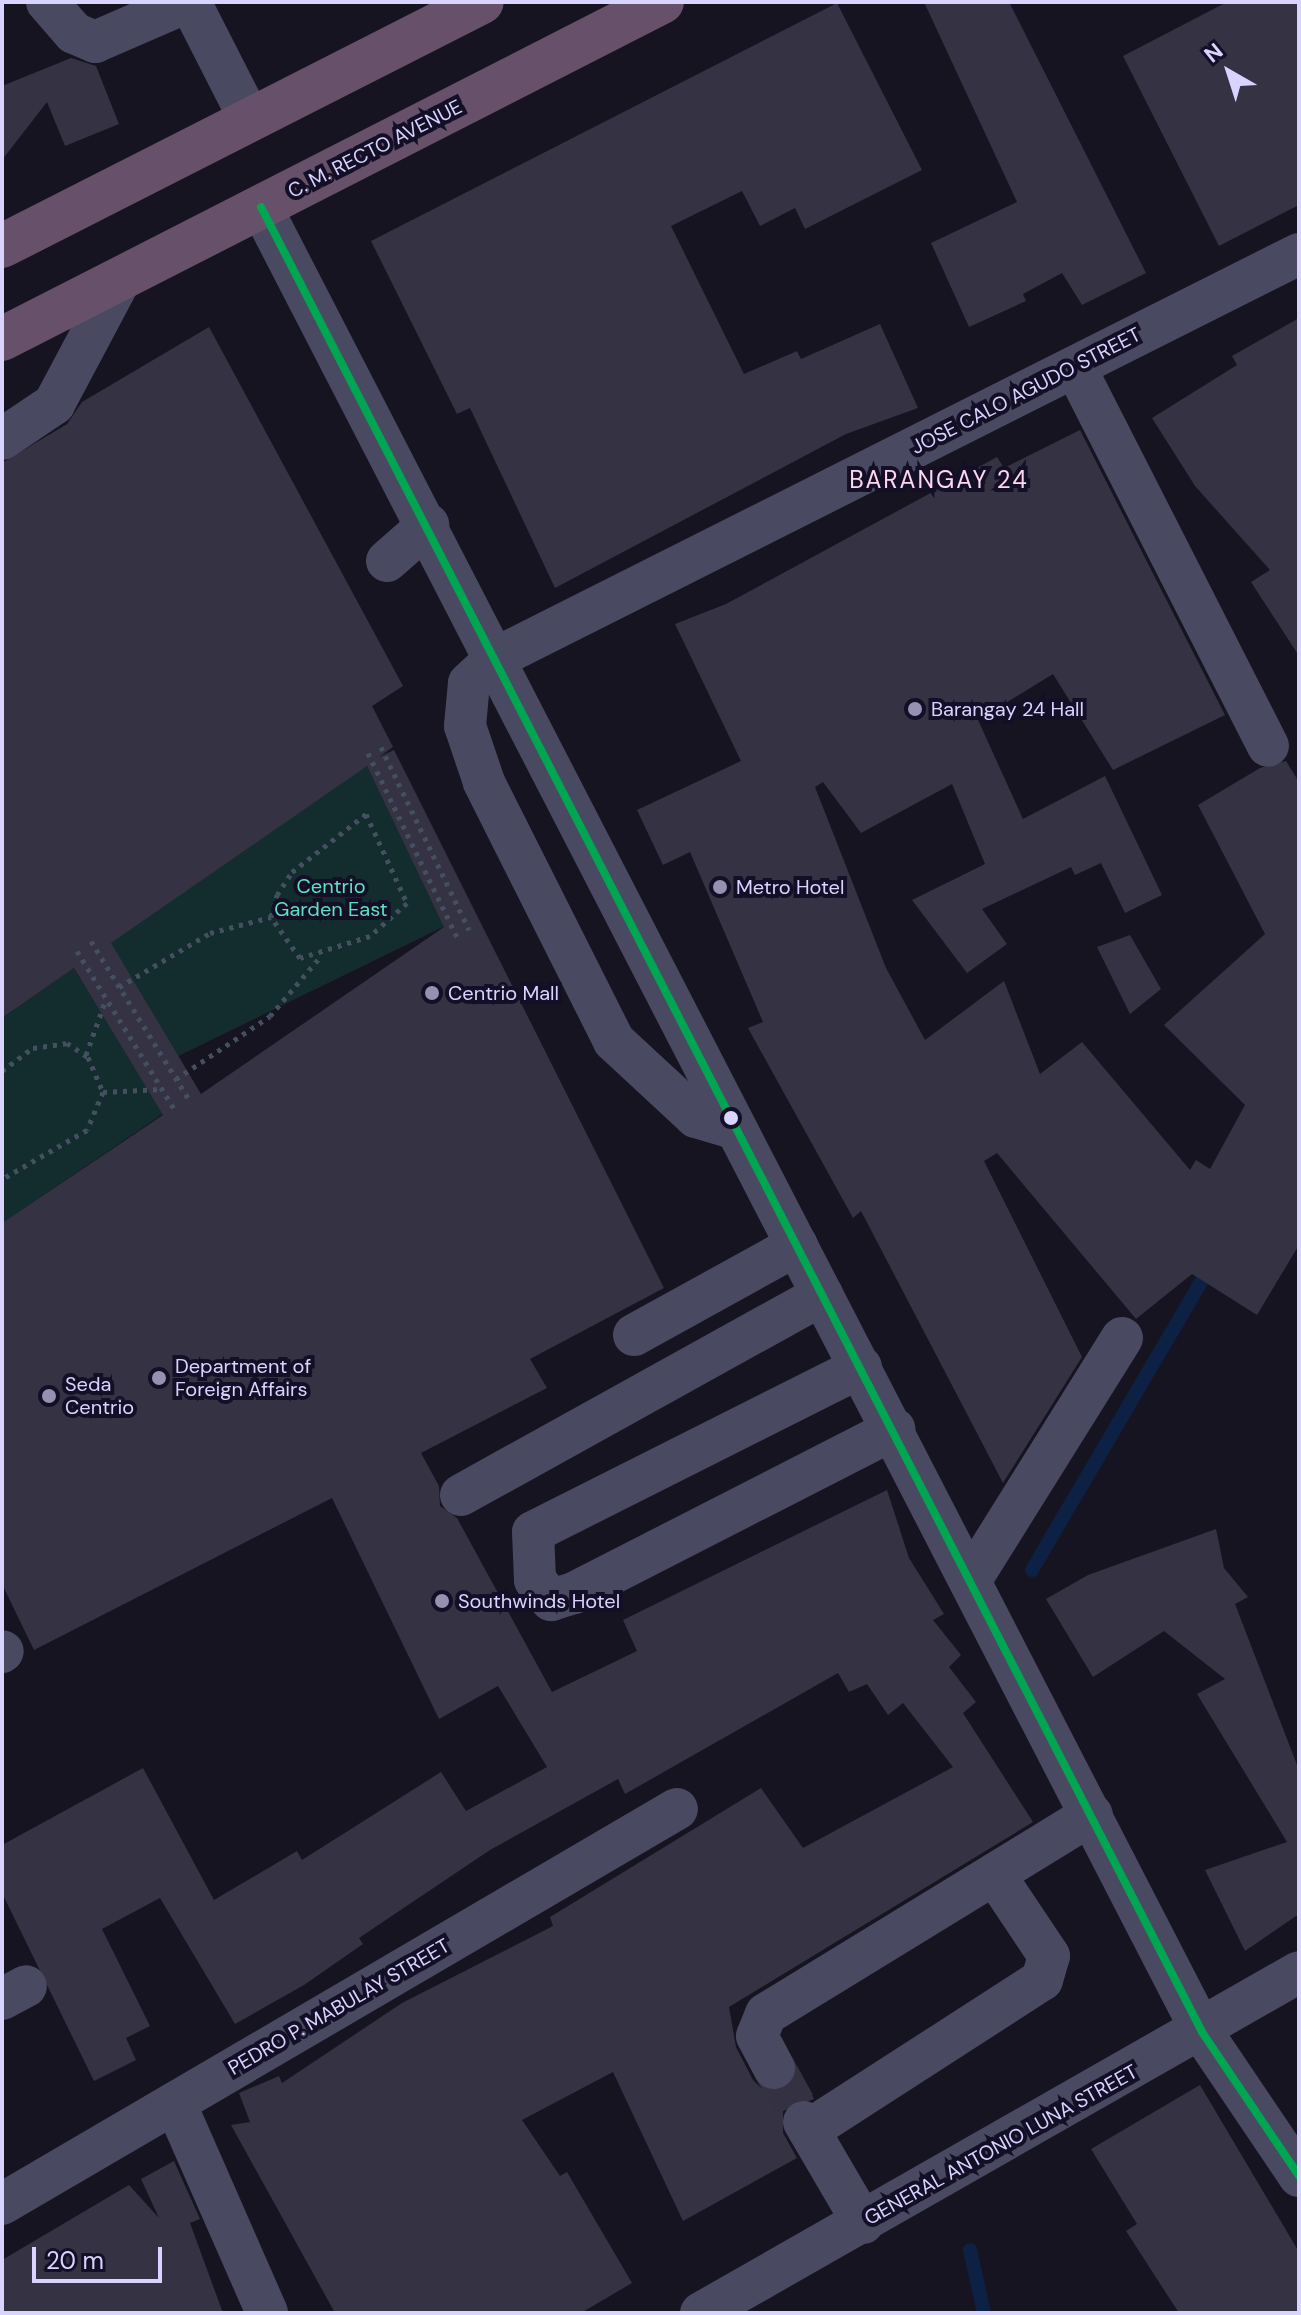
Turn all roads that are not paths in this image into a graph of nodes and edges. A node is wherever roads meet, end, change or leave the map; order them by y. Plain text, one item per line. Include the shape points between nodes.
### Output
1 (47, 2) edge
2 (188, 2) edge
3 (482, 2) edge
4 (662, 2) edge
5 (250, 120) junction
6 (261, 207) junction
7 (2, 246) edge
8 (1299, 254) edge
9 (121, 278) junction
10 (2, 339) edge
11 (1075, 367) junction
12 (2, 439) edge
13 (428, 525) junction
14 (387, 561) dead end
15 (496, 658) junction
16 (1268, 746) dead end
17 (736, 1129) junction
18 (797, 1245) junction
19 (822, 1295) junction
20 (634, 1335) dead end
21 (1122, 1338) dead end
22 (861, 1367) junction
23 (894, 1429) junction
24 (461, 1495) dead end
25 (972, 1578) junction
26 (677, 1809) dead end
27 (1092, 1814) junction
28 (995, 1875) junction
29 (1299, 1972) edge
30 (1202, 2032) junction
31 (774, 2068) tunnel mouth
32 (175, 2103) junction
33 (1299, 2176) edge
34 (2, 2204) edge
35 (863, 2223) junction
36 (267, 2313) edge
37 (701, 2313) edge

1 - 2 street via 74,33 95,42
2 - 5 street
3 - 5 highway
4 - 6 highway, C. M. RECTO AVENUE
5 - 7 highway
6 - 9 highway, C. M. RECTO AVENUE
6 - 13 street
8 - 11 street, JOSE CALO AGUDO STREET
9 - 10 highway, C. M. RECTO AVENUE
9 - 12 street via 54,404
11 - 15 street, JOSE CALO AGUDO STREET
11 - 16 street
13 - 14 street
13 - 15 street
15 - 17 street
15 - 17 street via 463,697 472,753 614,1041 696,1117
17 - 18 street
18 - 19 street
18 - 20 street
19 - 22 street
19 - 24 street
21 - 25 street
22 - 23 street
22 - 23 street via 533,1532 535,1580 551,1600 574,1593
23 - 25 street
25 - 27 street
26 - 32 street, PEDRO P. MABULAY STREET
27 - 28 street
27 - 30 street
28 - 31 street via 766,2014 757,2036
28 - 35 street via 1049,1956 1042,1980 806,2126
29 - 30 street, GENERAL ANTONIO LUNA STREET
30 - 33 street
30 - 35 street, GENERAL ANTONIO LUNA STREET
32 - 34 street, PEDRO P. MABULAY STREET
32 - 36 street
35 - 37 street, GENERAL ANTONIO LUNA STREET

